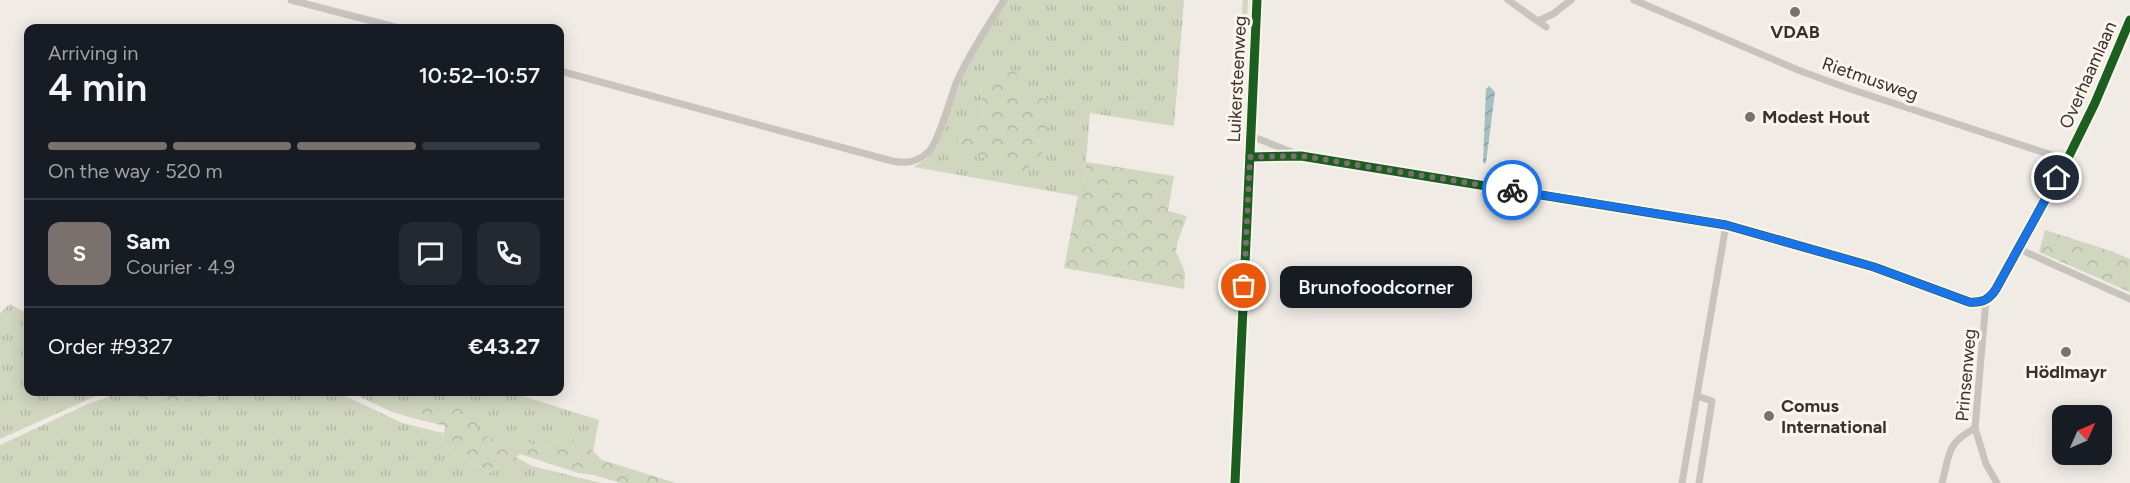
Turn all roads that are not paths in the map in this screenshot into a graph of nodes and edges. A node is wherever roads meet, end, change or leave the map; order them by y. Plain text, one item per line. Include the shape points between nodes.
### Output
1 (291, 0) edge
2 (1004, 0) edge
3 (1257, 0) edge
4 (1508, 0) edge
5 (1572, 0) edge
6 (1634, 0) edge
7 (2130, 20) edge
8 (1538, 21) junction
9 (384, 24) edge
10 (1546, 27) dead end
11 (564, 72) edge
12 (1251, 136) junction
13 (1302, 156) junction
14 (1250, 157) junction
15 (2067, 160) junction
16 (1726, 225) junction
17 (2019, 249) junction
18 (2130, 299) edge
19 (1986, 300) junction
20 (1697, 396) junction
21 (1975, 428) junction
22 (1235, 483) edge
23 (1682, 483) edge
24 (1700, 483) edge
25 (1942, 483) edge
26 (1997, 483) edge

1 - 9 street
2 - 11 street via 965,64 932,148 919,159 903,163
3 - 12 main road, Luikersteenweg
4 - 8 street
5 - 8 street
6 - 15 street, Rietmusweg via 1798,70
7 - 15 street, Overhaamlaan
8 - 10 street
12 - 13 street
12 - 14 main road, Luikersteenweg
13 - 14 street
13 - 16 street
14 - 22 main road, Luikersteenweg
15 - 17 street, Overhaamlaan
16 - 19 street via 1874,267 1969,302
16 - 20 street
17 - 18 street
17 - 19 street, Overhaamlaan
19 - 21 street, Prinsenweg
20 - 23 street
20 - 24 street via 1712,401
21 - 25 street via 1951,448
21 - 26 street, Prinsenweg via 1986,464

